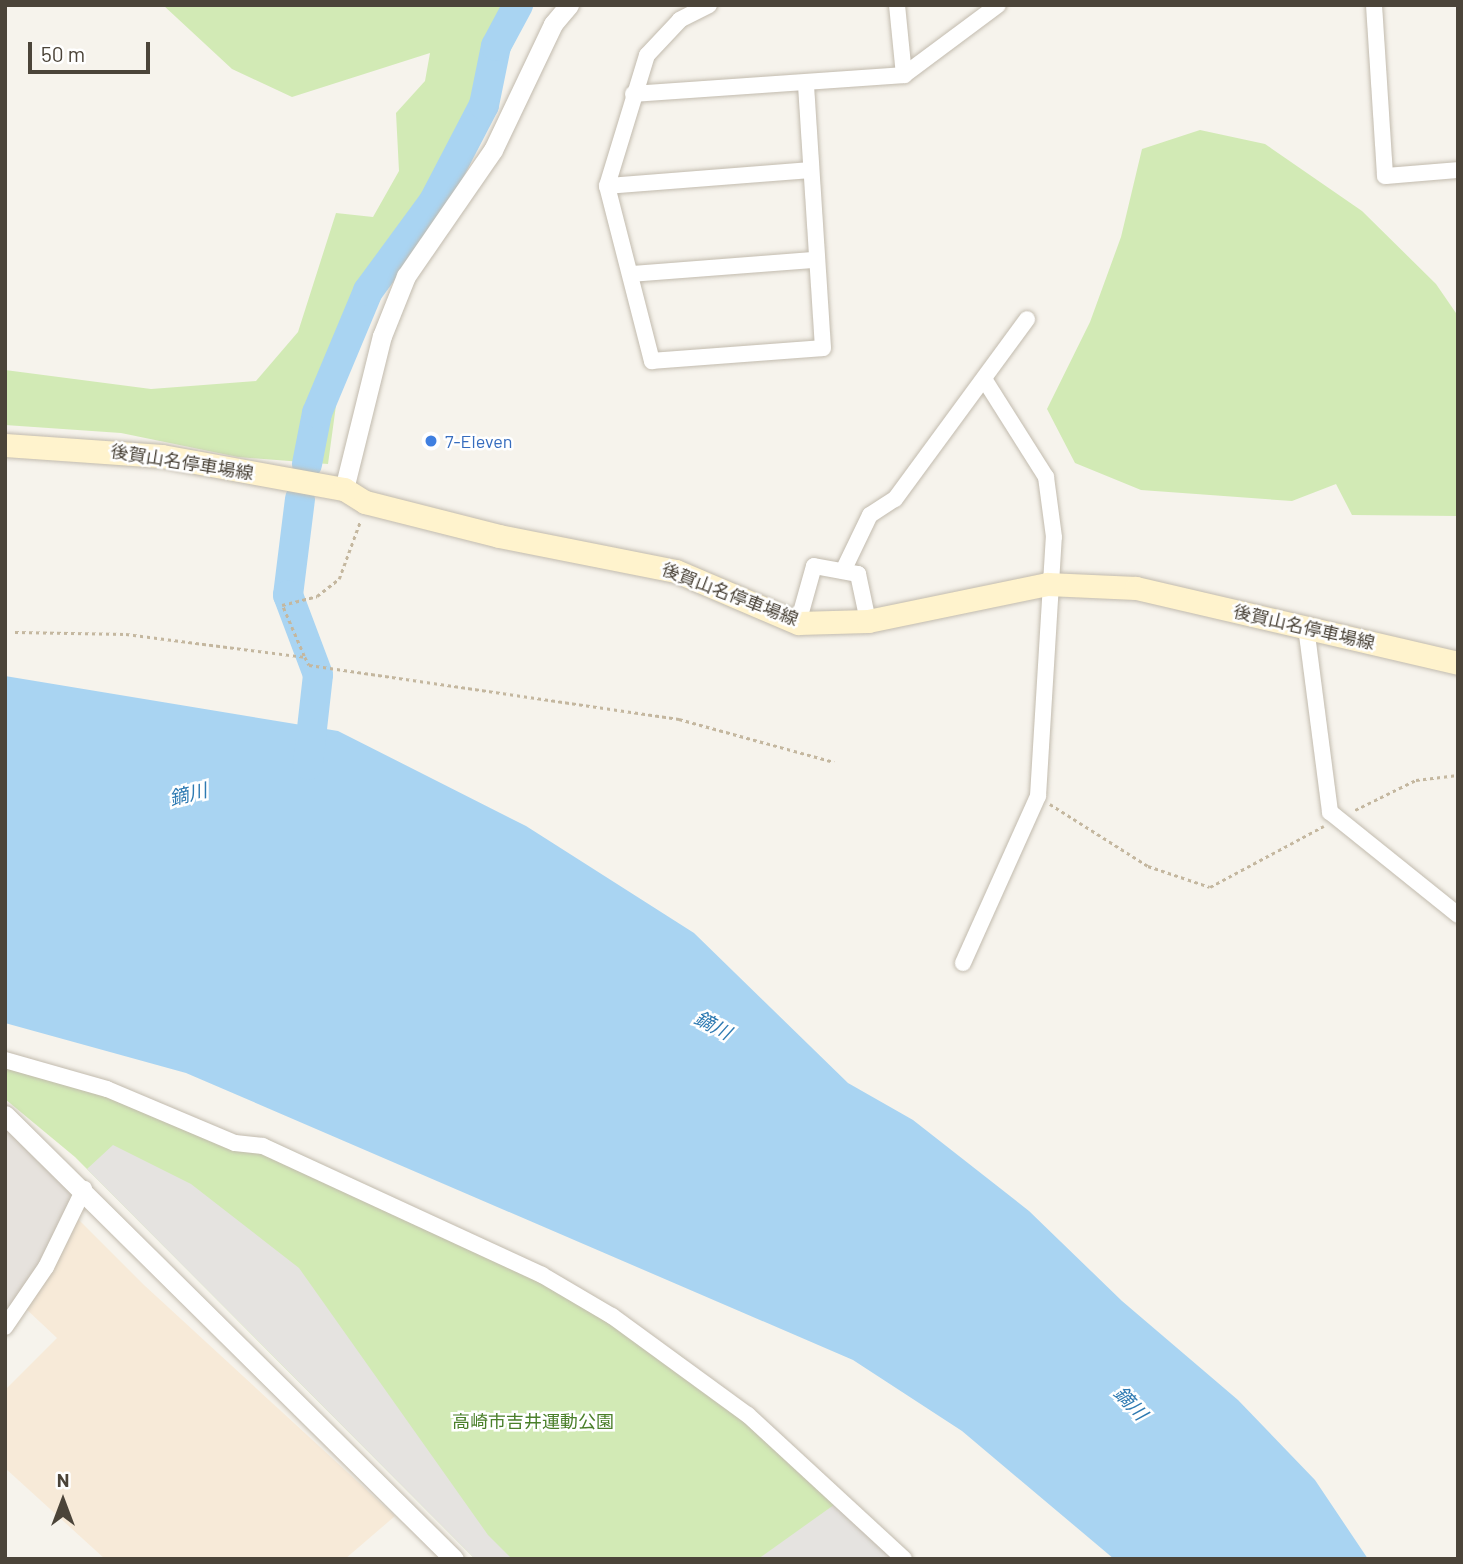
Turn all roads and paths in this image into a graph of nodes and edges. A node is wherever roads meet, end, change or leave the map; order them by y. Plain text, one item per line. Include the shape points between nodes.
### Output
1 (569, 5) edge
2 (709, 5) edge
3 (897, 5) edge
4 (998, 5) edge
5 (1374, 5) edge
6 (904, 75) junction
7 (806, 85) junction
8 (633, 94) junction
9 (809, 170) junction
10 (1458, 170) edge
11 (607, 186) junction
12 (814, 260) junction
13 (631, 274) junction
14 (1027, 319) dead end
15 (986, 382) junction
16 (5, 445) edge
17 (344, 489) junction
18 (365, 502) junction
19 (843, 571) junction
20 (1047, 584) junction
21 (868, 621) junction
22 (798, 623) junction
23 (1306, 627) junction
24 (15, 632) dead end
25 (305, 657) junction
26 (1456, 657) edge
27 (834, 762) dead end
28 (1458, 775) edge
29 (1038, 796) junction
30 (1335, 820) junction
31 (1458, 915) edge
32 (962, 963) dead end
33 (5, 1060) edge
34 (5, 1115) edge
35 (85, 1189) junction
36 (5, 1327) edge
37 (454, 1559) edge
38 (904, 1559) edge

1 - 17 street via 553,24 493,150 407,276 382,336
2 - 8 street via 657,40
3 - 6 street
4 - 6 street
5 - 10 street via 1384,176
6 - 7 street
7 - 8 street
7 - 9 street
8 - 11 street
9 - 11 street
9 - 12 street
11 - 13 street
12 - 13 street
12 - 13 street via 823,348 652,360
14 - 15 street
15 - 19 street via 925,452 895,499 870,515
15 - 20 street via 1046,477 1054,537
16 - 17 main road, 後賀山名停車場線 via 162,456
17 - 18 main road, 後賀山名停車場線
18 - 22 main road, 後賀山名停車場線 via 499,536 636,559
18 - 25 path via 356,544 339,579 317,596 284,602
19 - 21 street via 858,574
19 - 22 street via 814,566
20 - 21 main road, 後賀山名停車場線
20 - 23 main road, 後賀山名停車場線 via 1136,588
20 - 29 street
21 - 22 main road, 後賀山名停車場線
23 - 26 main road, 後賀山名停車場線
23 - 30 street
24 - 25 path via 126,634
25 - 27 path via 314,665 679,719
28 - 30 path via 1416,780
29 - 30 path via 1148,866 1210,887
29 - 32 street
30 - 31 street
33 - 38 street via 107,1089 235,1143 264,1146 542,1275 612,1316 748,1415
34 - 35 street
35 - 36 street via 47,1267
35 - 37 street

